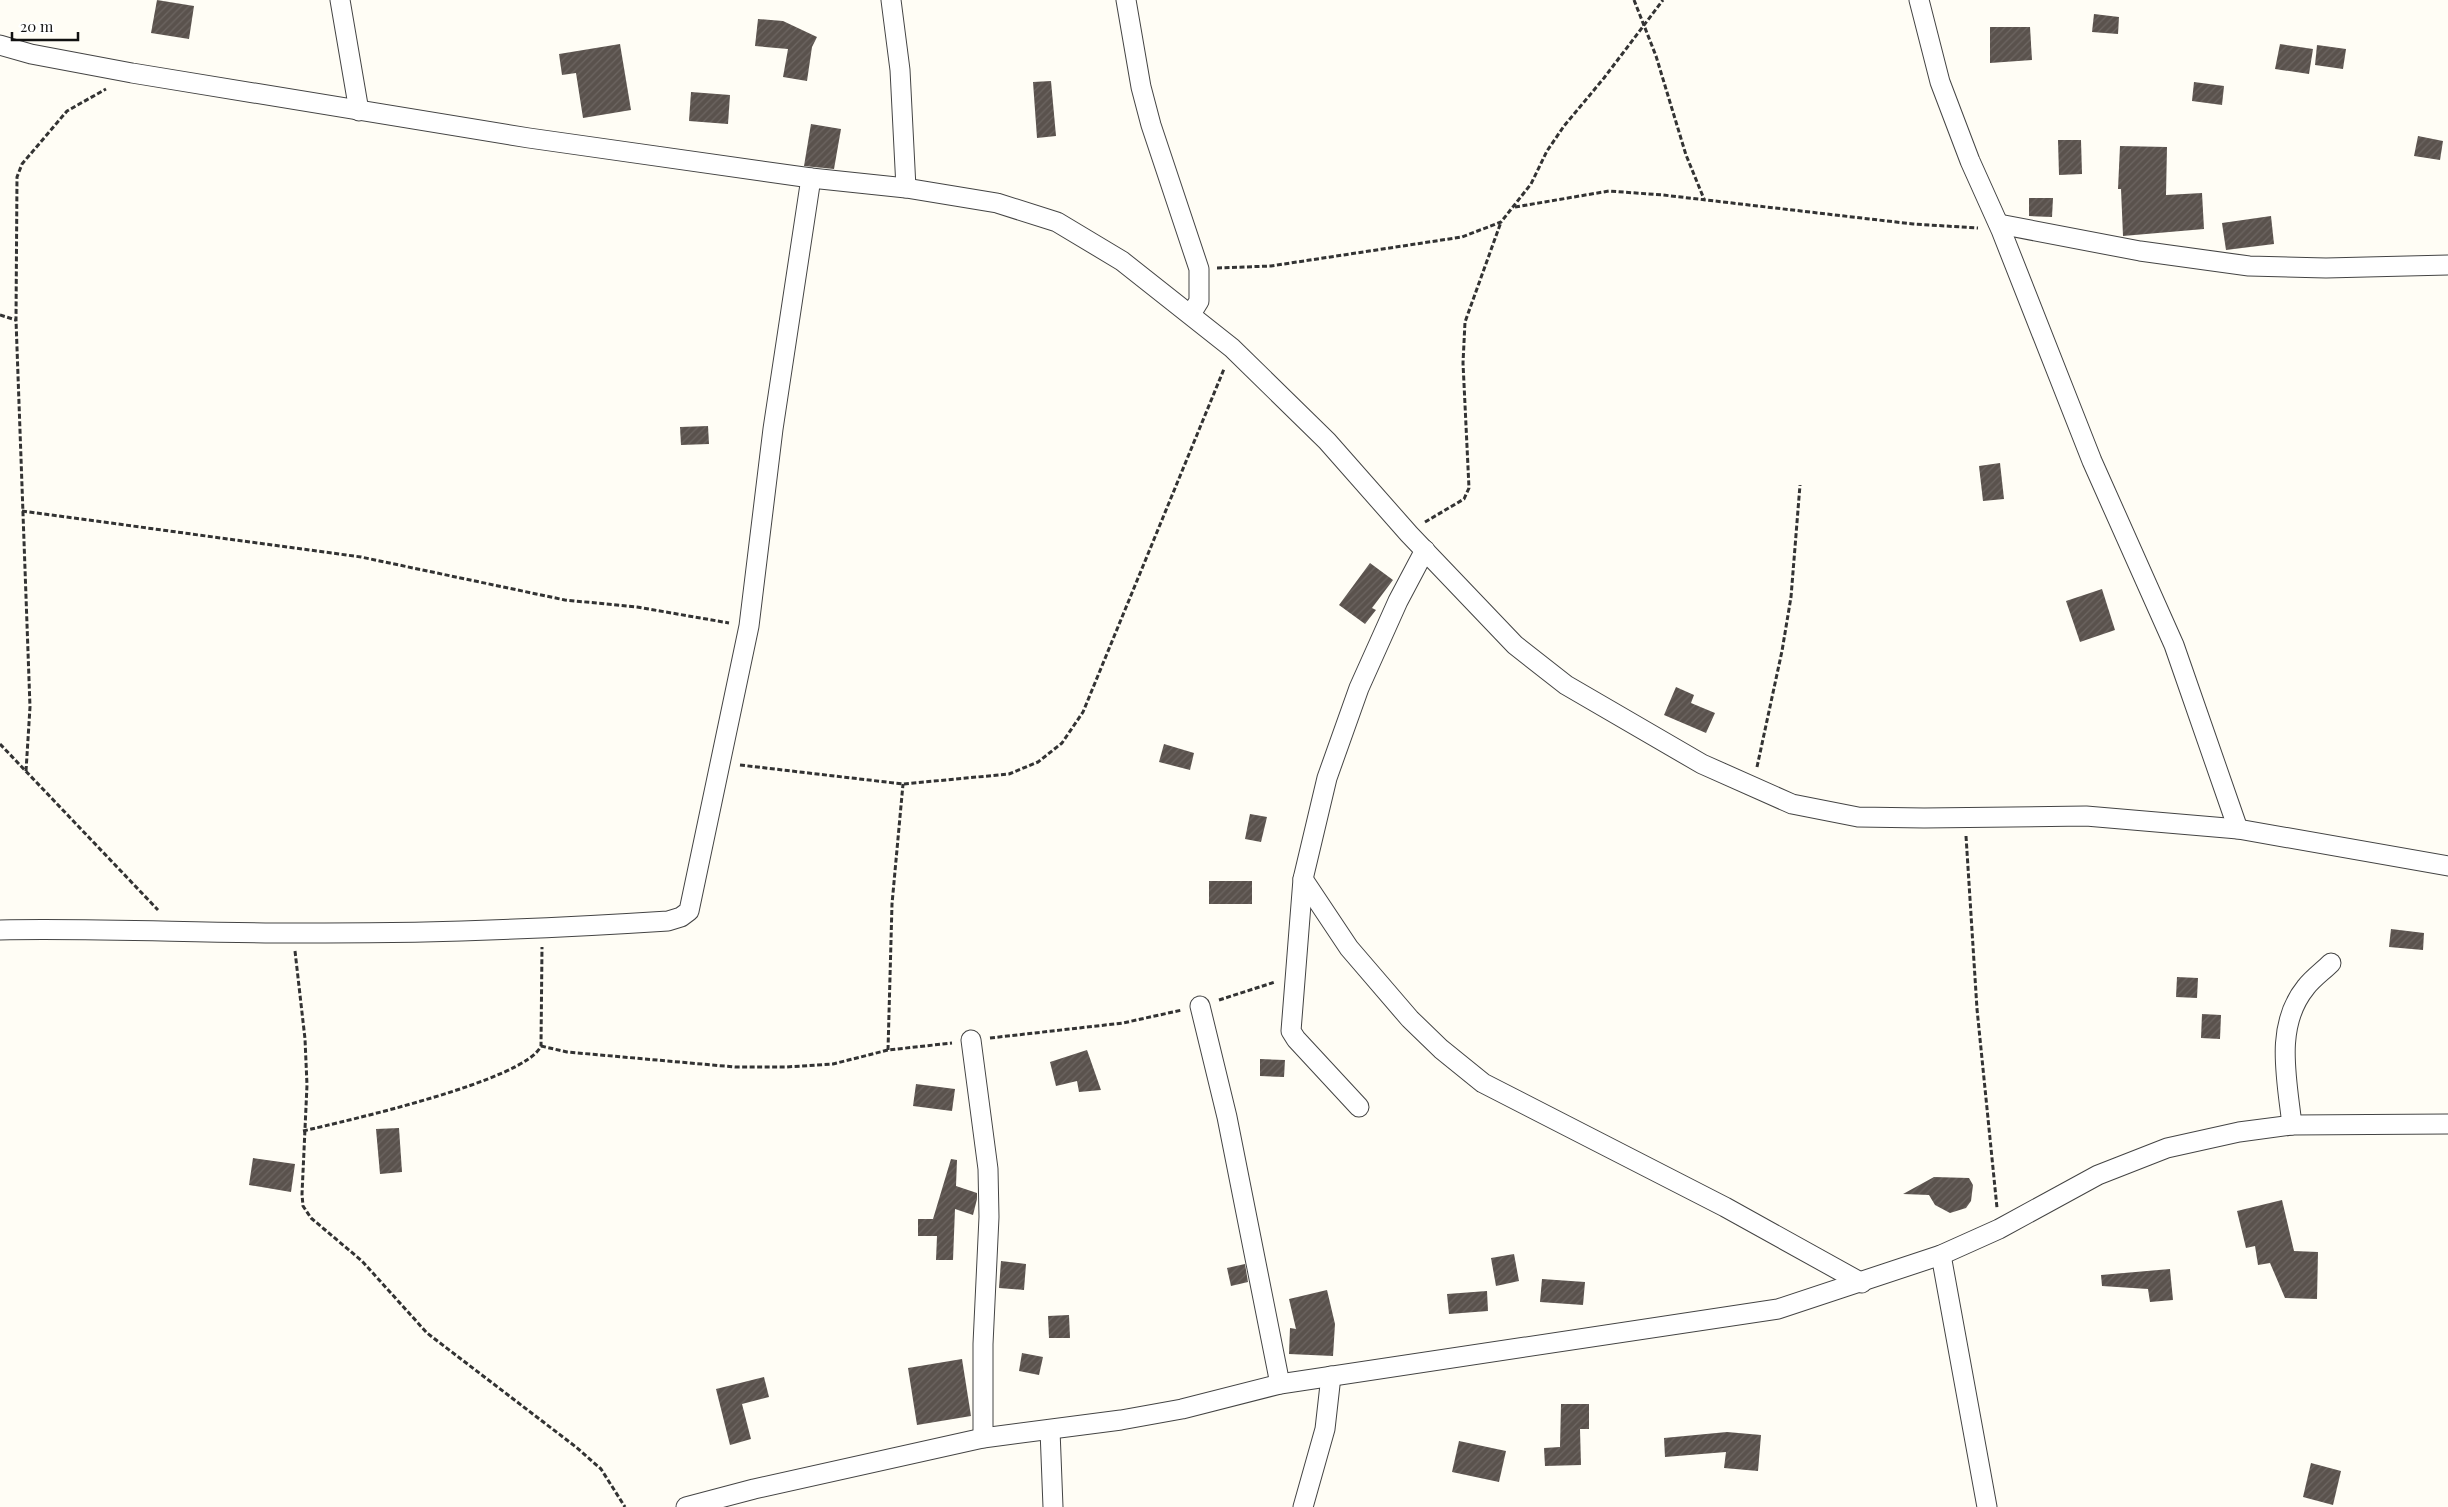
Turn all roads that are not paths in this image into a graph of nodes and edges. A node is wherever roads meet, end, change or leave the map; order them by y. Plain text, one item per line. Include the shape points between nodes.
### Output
1 (340, 0) edge
2 (891, 0) edge
3 (1126, 0) edge
4 (1919, 0) edge
5 (0, 45) edge
6 (359, 111) junction
7 (811, 178) junction
8 (906, 188) junction
9 (2000, 227) junction
10 (2448, 265) edge
11 (1191, 314) junction
12 (1424, 550) junction
13 (2238, 829) junction
14 (2448, 866) edge
15 (1303, 879) junction
16 (0, 930) edge
17 (2332, 964) dead end
18 (1200, 1006) road end
19 (971, 1040) road end
20 (1359, 1107) dead end
21 (2448, 1124) edge
22 (2292, 1125) junction
23 (1941, 1255) junction
24 (1862, 1283) junction
25 (1331, 1376) junction
26 (1280, 1384) junction
27 (1050, 1430) junction
28 (983, 1438) junction
29 (686, 1507) edge
30 (1053, 1507) edge
31 (1303, 1507) edge
32 (1988, 1507) edge

1 - 6 street
2 - 8 street via 900,70
3 - 11 street via 1151,125 1199,269 1199,301
4 - 9 street via 1940,82
5 - 6 street via 132,73
6 - 7 street
7 - 8 street
7 - 16 street via 772,439 749,626 689,911 668,921 542,929 293,933
8 - 11 street via 998,203 1057,222 1122,261
9 - 10 street via 2249,266
9 - 13 street via 2092,461 2174,645
11 - 12 street via 1232,348 1327,441
12 - 13 street via 1515,645 1566,685 1702,764 1792,804 1858,817 2086,816
12 - 15 street via 1359,688 1327,778
13 - 14 street
15 - 20 street via 1292,1031
15 - 24 street via 1349,948 1410,1019 1483,1083 1716,1203
17 - 22 street via 2306,986 2292,1009 2285,1032
18 - 26 street via 1227,1117
19 - 28 street via 988,1169
21 - 22 street
22 - 23 street via 2239,1132 2167,1148 2098,1175 1999,1229
23 - 24 street
23 - 32 street
24 - 25 street via 1778,1309
25 - 26 street
25 - 31 street via 1325,1429
26 - 27 street via 1182,1409
27 - 28 street
27 - 30 street
28 - 29 street

